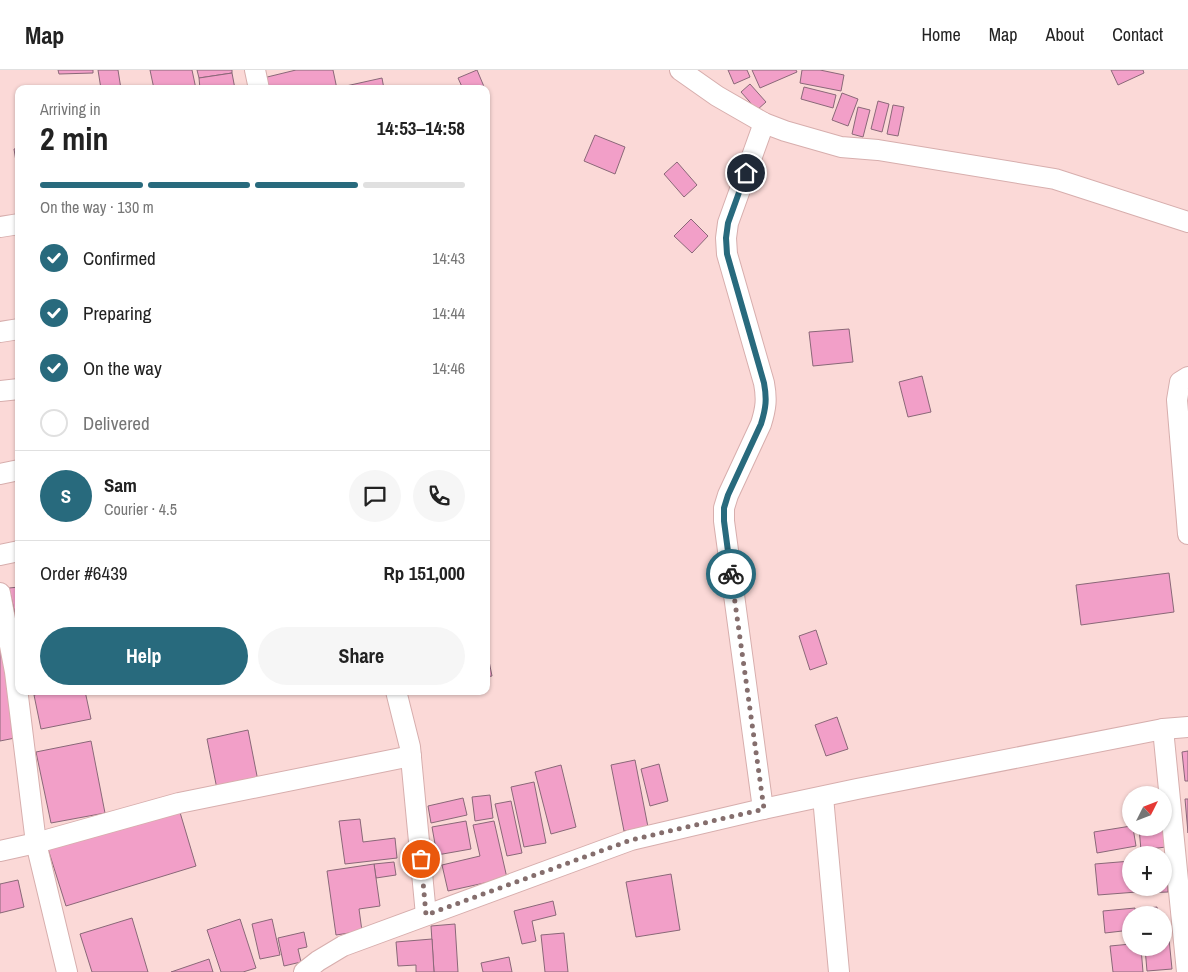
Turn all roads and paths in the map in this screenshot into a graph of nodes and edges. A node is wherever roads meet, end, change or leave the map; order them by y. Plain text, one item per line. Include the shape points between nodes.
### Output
1 (255, 70) edge
2 (680, 70) edge
3 (258, 85) edge
4 (764, 123) junction
5 (1188, 222) edge
6 (15, 225) edge
7 (0, 227) edge
8 (15, 330) edge
9 (0, 332) edge
10 (1188, 377) edge
11 (15, 390) edge
12 (0, 392) edge
13 (15, 471) edge
14 (0, 474) edge
15 (1188, 534) edge
16 (15, 552) edge
17 (0, 555) edge
18 (0, 593) edge
19 (13, 634) edge
20 (15, 672) edge
21 (18, 695) edge
22 (397, 695) edge
23 (1188, 727) edge
24 (1163, 730) junction
25 (411, 756) junction
26 (823, 797) junction
27 (764, 809) junction
28 (36, 843) junction
29 (0, 851) edge
30 (426, 915) junction
31 (67, 972) edge
32 (304, 972) edge
33 (839, 972) edge
34 (1186, 972) edge

1 - 3 street
2 - 4 street
4 - 5 street via 841,147 878,150 1055,179
4 - 27 street via 728,223 726,238 727,254 767,398 761,424 728,495 724,521
6 - 7 street
8 - 9 street
10 - 15 street via 1180,382 1177,400
11 - 12 street
13 - 14 street
16 - 17 street
18 - 19 street
19 - 20 street
21 - 28 street
22 - 25 street
23 - 24 street
24 - 26 street
24 - 34 street
25 - 28 street via 179,803
25 - 30 street
26 - 27 street
26 - 33 street
27 - 30 street via 631,840
28 - 29 street
28 - 31 street
30 - 32 street via 344,946

